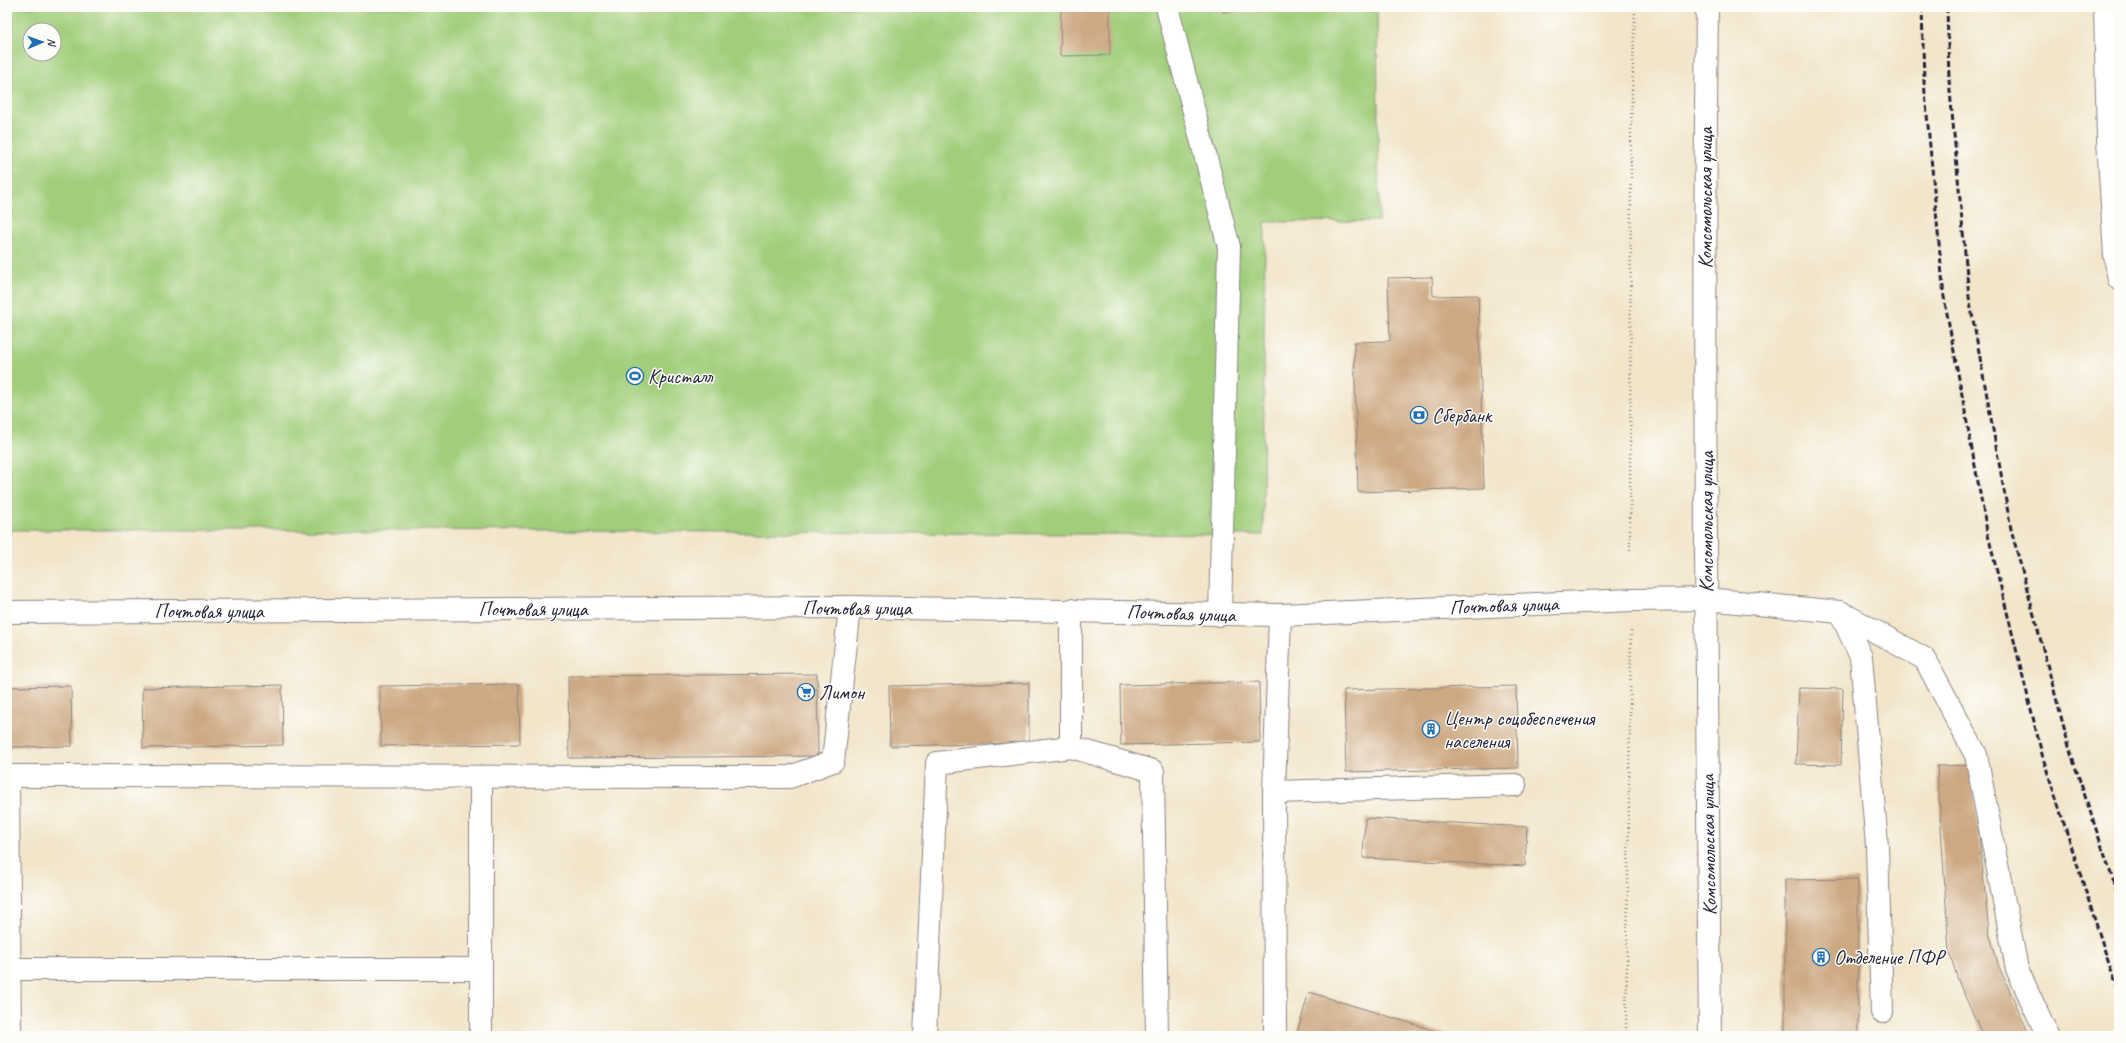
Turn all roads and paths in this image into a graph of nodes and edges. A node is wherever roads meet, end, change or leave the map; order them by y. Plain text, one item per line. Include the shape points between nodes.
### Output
1 (1167, 7) edge
2 (1635, 7) edge
3 (1707, 7) edge
4 (2105, 7) edge
5 (2119, 279) edge
6 (1630, 550) dead end
7 (1706, 599) junction
8 (850, 607) junction
9 (1071, 610) junction
10 (7, 612) edge
11 (1840, 612) junction
12 (1220, 615) junction
13 (1280, 615) junction
14 (1631, 628) dead end
15 (1071, 747) junction
16 (7, 776) edge
17 (481, 778) junction
18 (1515, 785) dead end
19 (1274, 792) junction
20 (9, 969) junction
21 (482, 969) junction
22 (1882, 1012) dead end
23 (10, 1036) edge
24 (481, 1036) edge
25 (925, 1036) edge
26 (1157, 1036) edge
27 (1275, 1036) edge
28 (1626, 1036) edge
29 (1710, 1036) edge
30 (2048, 1036) edge

1 - 12 street via 1229,247
2 - 6 path via 1630,126
3 - 7 street, Комсомольская улица
4 - 5 street via 2108,139 2115,256
7 - 11 street, Почтовая улица
7 - 13 street, Почтовая улица
7 - 29 street, Комсомольская улица
8 - 9 street, Почтовая улица
8 - 10 street, Почтовая улица
8 - 17 street via 833,761 790,777
9 - 12 street, Почтовая улица
9 - 15 street
11 - 22 street via 1861,657 1877,846
11 - 30 street via 1925,659 1976,755 2017,969
12 - 13 street, Почтовая улица
13 - 19 street
14 - 28 path
15 - 25 street via 937,763
15 - 26 street via 1153,771
16 - 17 street
16 - 20 street
17 - 21 street
18 - 19 street
19 - 27 street
20 - 21 street
20 - 23 street
21 - 24 street

